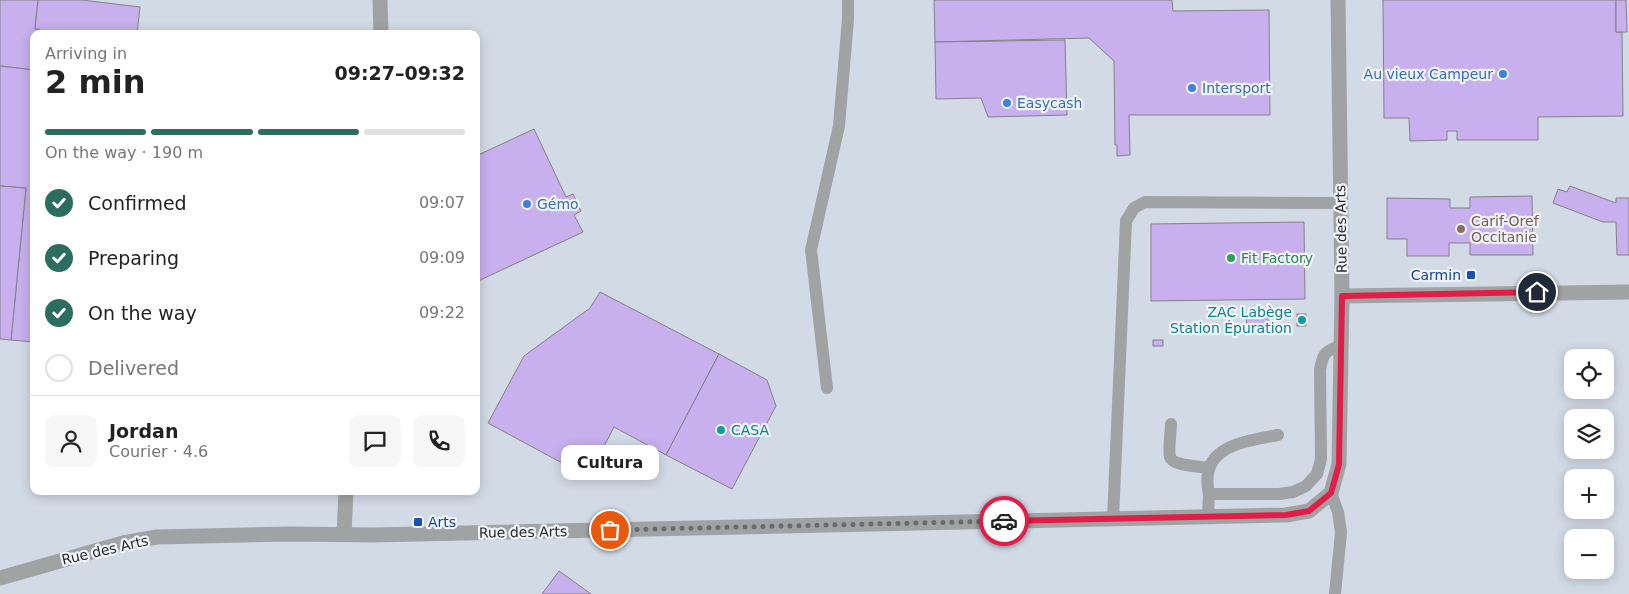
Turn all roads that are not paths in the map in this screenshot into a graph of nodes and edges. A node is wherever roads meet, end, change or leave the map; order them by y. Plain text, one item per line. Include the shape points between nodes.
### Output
1 (380, 0) edge
2 (848, 0) edge
3 (1338, 0) edge
4 (381, 30) edge
5 (1341, 203) junction
6 (1629, 292) edge
7 (1342, 296) junction
8 (1341, 345) junction
9 (827, 388) dead end
10 (1171, 424) dead end
11 (1278, 435) dead end
12 (1208, 468) junction
13 (1331, 493) junction
14 (1209, 494) junction
15 (346, 495) edge
16 (1208, 516) junction
17 (1113, 519) junction
18 (344, 534) junction
19 (0, 578) edge
20 (1335, 594) edge

1 - 4 street
2 - 9 lane via 839,126 811,250
3 - 5 street, Rue des Arts
5 - 7 street, Rue des Arts
5 - 17 lane via 1145,202 1134,208 1126,221
6 - 7 street
7 - 8 street, Rue des Arts
8 - 13 street, Rue des Arts via 1339,464
8 - 14 lane via 1322,356 1321,459 1317,474 1306,486 1294,492
10 - 12 lane via 1170,457 1174,462
11 - 12 lane via 1238,443 1216,455
12 - 14 lane
13 - 16 street, Rue des Arts via 1309,511 1286,515
13 - 20 lane via 1341,532
14 - 16 lane
15 - 18 street
16 - 17 street, Rue des Arts
17 - 18 street, Rue des Arts
18 - 19 street, Rue des Arts via 157,537 114,545

